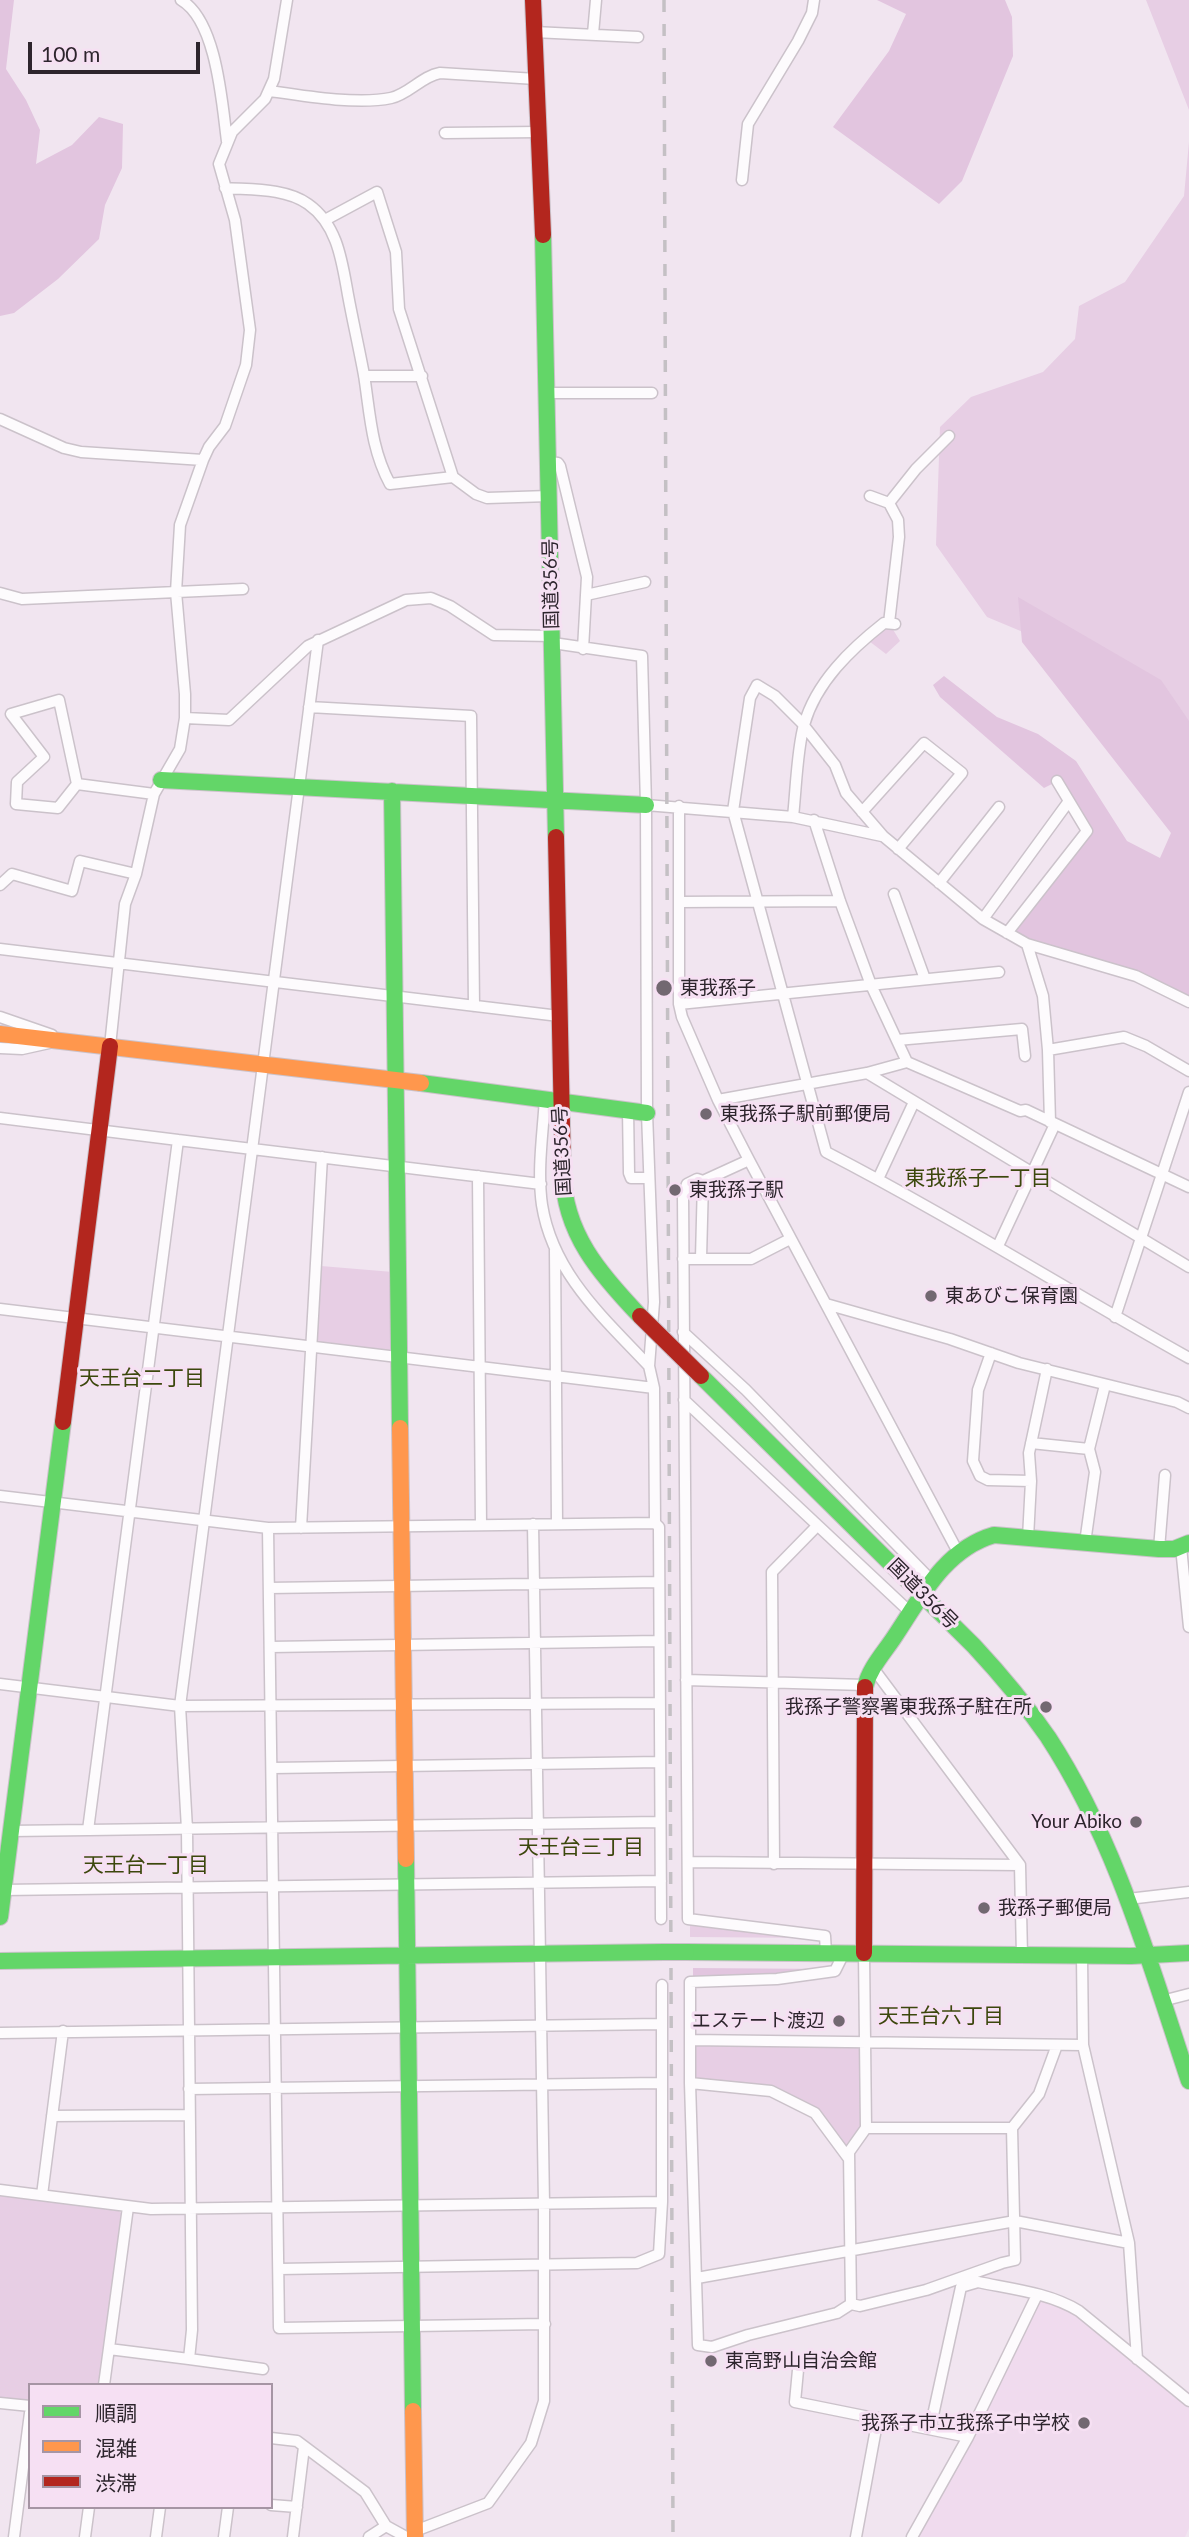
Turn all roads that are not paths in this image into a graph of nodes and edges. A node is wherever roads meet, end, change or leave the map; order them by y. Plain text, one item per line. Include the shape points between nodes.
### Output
1 (181, 0) edge
2 (287, 0) edge
3 (533, 0) edge
4 (596, 0) edge
5 (814, 0) edge
6 (534, 32) junction
7 (593, 34) junction
8 (638, 37) dead end
9 (536, 79) junction
10 (270, 91) junction
11 (539, 132) junction
12 (445, 133) dead end
13 (227, 141) junction
14 (742, 180) dead end
15 (225, 188) junction
16 (325, 220) junction
17 (364, 376) junction
18 (422, 376) junction
19 (547, 393) junction
20 (652, 393) dead end
21 (0, 419) edge
22 (949, 436) dead end
23 (204, 460) junction
24 (549, 462) junction
25 (453, 477) junction
26 (550, 496) junction
27 (870, 496) dead end
28 (889, 503) junction
29 (645, 582) dead end
30 (243, 589) dead end
31 (176, 592) junction
32 (0, 593) edge
33 (586, 594) junction
34 (318, 640) junction
35 (552, 640) junction
36 (583, 649) junction
37 (309, 707) junction
38 (185, 718) junction
39 (804, 725) junction
40 (1057, 781) dead end
41 (77, 783) junction
42 (299, 786) junction
43 (157, 787) junction
44 (392, 791) junction
45 (473, 795) junction
46 (554, 800) junction
47 (1069, 801) junction
48 (646, 805) junction
49 (679, 806) junction
50 (999, 807) dead end
51 (733, 811) junction
52 (862, 812) junction
53 (793, 817) junction
54 (814, 820) junction
55 (883, 836) junction
56 (898, 849) junction
57 (136, 874) junction
58 (939, 883) junction
59 (0, 885) edge
60 (894, 894) dead end
61 (840, 901) junction
62 (679, 902) junction
63 (757, 902) junction
64 (982, 919) junction
65 (1007, 933) junction
66 (1027, 944) junction
67 (0, 949) edge
68 (119, 964) junction
69 (999, 972) dead end
70 (925, 979) junction
71 (274, 983) junction
72 (870, 985) junction
73 (782, 993) junction
74 (394, 997) junction
75 (1189, 1002) edge
76 (679, 1004) junction
77 (474, 1006) junction
78 (559, 1016) junction
79 (0, 1017) edge
80 (5, 1034) edge
81 (64, 1040) junction
82 (897, 1040) junction
83 (110, 1046) junction
84 (0, 1048) edge
85 (1048, 1050) junction
86 (1025, 1056) dead end
87 (907, 1062) junction
88 (263, 1065) junction
89 (1189, 1071) edge
90 (867, 1073) junction
91 (395, 1081) junction
92 (807, 1084) junction
93 (1189, 1092) edge
94 (552, 1099) junction
95 (718, 1100) junction
96 (914, 1101) junction
97 (628, 1110) junction
98 (647, 1113) junction
99 (0, 1118) edge
100 (1053, 1123) junction
101 (101, 1131) junction
102 (178, 1140) junction
103 (252, 1149) junction
104 (322, 1157) junction
105 (749, 1160) junction
106 (396, 1167) junction
107 (1033, 1172) junction
108 (1161, 1173) junction
109 (478, 1176) junction
110 (649, 1178) junction
111 (878, 1179) junction
112 (703, 1181) junction
113 (541, 1184) junction
114 (1189, 1186) edge
115 (1141, 1238) junction
116 (790, 1239) junction
117 (555, 1246) junction
118 (998, 1246) junction
119 (701, 1258) junction
120 (683, 1259) junction
121 (1189, 1267) edge
122 (826, 1304) junction
123 (0, 1309) edge
124 (77, 1317) junction
125 (1115, 1317) junction
126 (153, 1326) junction
127 (683, 1332) junction
128 (228, 1335) junction
129 (312, 1346) junction
130 (991, 1353) junction
131 (399, 1357) junction
132 (1189, 1358) edge
133 (649, 1366) junction
134 (479, 1367) junction
135 (1047, 1369) junction
136 (554, 1376) junction
137 (1105, 1385) junction
138 (654, 1388) junction
139 (684, 1400) junction
140 (1189, 1408) edge
141 (1031, 1443) junction
142 (1089, 1449) junction
143 (1165, 1475) dead end
144 (1031, 1481) junction
145 (0, 1496) edge
146 (52, 1503) junction
147 (129, 1512) junction
148 (204, 1521) junction
149 (655, 1523) junction
150 (533, 1524) junction
151 (557, 1524) junction
152 (481, 1525) junction
153 (401, 1526) junction
154 (817, 1526) junction
155 (268, 1528) junction
156 (301, 1528) junction
157 (1028, 1538) junction
158 (1085, 1543) junction
159 (1185, 1545) edge
160 (1159, 1549) junction
161 (959, 1554) junction
162 (659, 1582) junction
163 (534, 1584) junction
164 (402, 1586) junction
165 (927, 1587) junction
166 (269, 1588) junction
167 (911, 1613) junction
168 (1189, 1627) edge
169 (659, 1641) junction
170 (535, 1643) junction
171 (403, 1645) junction
172 (270, 1647) junction
173 (873, 1668) junction
174 (686, 1680) junction
175 (774, 1682) junction
176 (0, 1684) edge
177 (865, 1685) junction
178 (29, 1687) junction
179 (105, 1697) junction
180 (659, 1703) junction
181 (536, 1704) junction
182 (180, 1706) junction
183 (271, 1706) junction
184 (404, 1706) junction
185 (660, 1762) junction
186 (537, 1764) junction
187 (405, 1766) junction
188 (273, 1768) junction
189 (660, 1822) junction
190 (538, 1824) junction
191 (406, 1826) junction
192 (272, 1828) junction
193 (187, 1829) junction
194 (88, 1830) junction
195 (10, 1831) junction
196 (688, 1862) junction
197 (774, 1864) junction
198 (864, 1864) junction
199 (1020, 1865) junction
200 (661, 1881) junction
201 (538, 1883) junction
202 (407, 1885) junction
203 (272, 1887) junction
204 (186, 1888) junction
205 (3, 1890) junction
206 (1189, 1892) edge
207 (1128, 1899) junction
208 (0, 1917) edge
209 (661, 1919) dead end
210 (826, 1953) junction
211 (844, 1953) junction
212 (864, 1953) junction
213 (1189, 1953) edge
214 (540, 1954) junction
215 (408, 1956) junction
216 (1022, 1956) junction
217 (1082, 1956) junction
218 (1146, 1956) junction
219 (187, 1958) junction
220 (274, 1958) junction
221 (0, 1961) edge
222 (662, 1985) dead end
223 (1189, 1994) edge
224 (1162, 2001) junction
225 (662, 2024) junction
226 (541, 2025) junction
227 (408, 2028) junction
228 (275, 2029) junction
229 (188, 2030) junction
230 (63, 2031) junction
231 (0, 2033) edge
232 (690, 2040) junction
233 (866, 2042) junction
234 (1057, 2045) junction
235 (1083, 2045) junction
236 (1189, 2081) edge
237 (661, 2083) junction
238 (691, 2083) junction
239 (542, 2084) junction
240 (410, 2086) junction
241 (276, 2087) junction
242 (189, 2089) junction
243 (189, 2115) junction
244 (52, 2116) junction
245 (866, 2128) junction
246 (1012, 2129) junction
247 (849, 2159) junction
248 (0, 2190) edge
249 (41, 2195) junction
250 (662, 2202) junction
251 (544, 2204) junction
252 (410, 2206) junction
253 (128, 2207) junction
254 (191, 2209) junction
255 (278, 2209) junction
256 (1015, 2221) junction
257 (1129, 2243) junction
258 (849, 2251) junction
259 (544, 2264) junction
260 (411, 2266) junction
261 (279, 2269) junction
262 (696, 2278) junction
263 (1037, 2295) junction
264 (851, 2304) junction
265 (545, 2324) junction
266 (413, 2326) junction
267 (109, 2348) junction
268 (189, 2359) junction
269 (1138, 2360) junction
270 (263, 2369) dead end
271 (798, 2370) dead end
272 (104, 2383) edge
273 (1189, 2402) edge
274 (0, 2403) edge
275 (28, 2406) edge
276 (878, 2418) junction
277 (28, 2428) edge
278 (930, 2429) junction
279 (968, 2437) junction
280 (273, 2438) edge
281 (304, 2447) junction
282 (273, 2505) edge
283 (296, 2508) junction
284 (89, 2509) edge
285 (160, 2509) edge
286 (228, 2509) edge
287 (386, 2526) junction
288 (412, 2535) edge
289 (14, 2537) edge
290 (85, 2537) edge
291 (156, 2537) edge
292 (224, 2537) edge
293 (293, 2537) edge
294 (369, 2537) edge
295 (856, 2537) edge
296 (912, 2537) edge

1 - 13 street via 209,42
2 - 10 street
3 - 6 main road, 国道356号
4 - 7 street
5 - 14 street via 798,41 748,124
6 - 7 street
6 - 9 main road, 国道356号
7 - 8 street
9 - 10 street via 440,73 388,99
9 - 11 main road, 国道356号
10 - 13 street
11 - 12 street
11 - 19 main road, 国道356号
13 - 15 street via 219,163
15 - 16 street via 282,193 309,205
15 - 23 street via 235,220 250,330 246,365 225,426
16 - 17 street via 338,246
16 - 18 street via 377,192 396,252 399,309
17 - 18 street
17 - 25 street via 373,439 390,484
18 - 25 street
19 - 20 street
19 - 24 main road, 国道356号
21 - 23 street via 81,452
22 - 28 street
23 - 31 street via 180,525
24 - 26 main road, 国道356号
24 - 33 street via 560,466 587,577
25 - 26 street via 487,498
26 - 35 main road, 国道356号
27 - 28 street
28 - 39 street via 898,520 899,537 892,623 884,623 850,651 817,694
29 - 33 street
30 - 31 street
31 - 32 street via 22,599
31 - 38 street
33 - 36 street
34 - 35 street via 406,600 431,598 494,635
34 - 37 street
34 - 38 street via 229,720
35 - 36 street
35 - 46 main road, 国道356号
36 - 48 street via 642,656
37 - 42 street
37 - 45 street via 471,716
38 - 43 street via 180,749
39 - 51 street via 757,685 750,698
39 - 52 street via 835,765 846,793
39 - 53 street
40 - 47 street
41 - 41 street via 58,808 16,804 17,782 44,757 12,714 59,700
41 - 43 street
42 - 43 main road
42 - 44 main road
42 - 71 street
43 - 57 street
44 - 45 main road
44 - 74 main road
45 - 46 main road
45 - 77 street
46 - 48 main road
46 - 78 main road, 国道356号
47 - 64 street
47 - 65 street via 1087,831
48 - 49 street
48 - 98 street
49 - 51 street
49 - 62 street
50 - 58 street
51 - 53 street
51 - 63 street
52 - 55 street
52 - 56 street via 924,743 962,773
53 - 54 street
54 - 55 street
54 - 61 street
55 - 56 street
56 - 58 street
57 - 59 street via 80,862 72,891 12,874
57 - 68 street via 125,904
58 - 64 street
60 - 70 street
61 - 63 street
61 - 72 street
62 - 63 street
62 - 76 street
63 - 73 street
64 - 65 street
65 - 66 street
66 - 75 street via 1136,976
66 - 85 street via 1043,996
67 - 68 street
68 - 71 street
68 - 83 street
69 - 70 street
70 - 72 street
71 - 74 street
71 - 88 street
72 - 73 street
72 - 82 street
73 - 76 street
73 - 92 street
74 - 77 street
74 - 91 main road
76 - 95 street
77 - 78 street
78 - 94 main road, 国道356号
79 - 81 street
80 - 81 main road
81 - 83 main road
81 - 84 street via 22,1049
82 - 86 street via 1022,1029
82 - 87 street
83 - 88 main road
83 - 101 main road
85 - 89 street via 1124,1037
85 - 100 street
87 - 90 street
87 - 100 street
88 - 91 main road
88 - 103 street
90 - 92 street
90 - 96 street
91 - 94 main road
91 - 106 main road
92 - 95 street
92 - 111 street via 826,1152
93 - 108 street
94 - 97 main road
94 - 113 street
94 - 165 main road, 国道356号, bridge via 563,1194 573,1233 595,1269 701,1376
95 - 105 street
96 - 107 street
96 - 111 street
97 - 98 main road
97 - 110 street via 629,1173 631,1178
98 - 110 street
99 - 101 street
100 - 107 street
100 - 108 street
101 - 102 street
101 - 124 main road
102 - 103 street
102 - 126 street
103 - 104 street
103 - 128 street
104 - 106 street
104 - 129 street
105 - 112 street
105 - 116 street
106 - 109 street
106 - 131 main road
107 - 115 street
107 - 118 street
108 - 114 street
108 - 115 street
109 - 113 street
109 - 134 street
110 - 133 street via 654,1302
111 - 118 street
112 - 119 street
112 - 120 street via 687,1185 684,1195
113 - 117 street
115 - 121 street
115 - 125 street
116 - 119 street via 751,1259
116 - 122 street
117 - 133 street via 584,1298
117 - 136 street
118 - 125 street
119 - 120 street
120 - 127 street
122 - 130 street
122 - 161 street
123 - 124 street
124 - 126 street
124 - 146 main road
125 - 132 street
126 - 128 street
126 - 147 street
127 - 139 street
127 - 165 street via 746,1390
128 - 129 street
128 - 148 street
129 - 131 street
129 - 156 street
130 - 135 street
130 - 144 street via 978,1390 973,1461 980,1476 988,1480
131 - 134 street
131 - 153 main road
133 - 138 street
134 - 136 street
134 - 152 street
135 - 137 street
135 - 141 street
136 - 138 street
136 - 151 street
137 - 140 street
137 - 142 street
138 - 149 street
139 - 154 street
139 - 174 street
141 - 142 street
141 - 144 street
142 - 158 street via 1095,1472
143 - 160 street
144 - 157 street
145 - 146 street
146 - 147 street
146 - 178 main road
147 - 148 street
147 - 179 street
148 - 155 street
148 - 182 street
149 - 151 street
149 - 162 street via 659,1527
150 - 151 street
150 - 152 street
150 - 163 street
152 - 153 street
153 - 156 street
153 - 164 main road
154 - 167 street
154 - 175 street via 772,1572
155 - 156 street
155 - 166 street
157 - 158 main road
157 - 161 main road via 983,1537
158 - 160 main road
159 - 160 main road
159 - 168 street
161 - 165 main road
162 - 163 street
162 - 169 street
163 - 164 street
163 - 170 street
164 - 166 street
164 - 171 main road
165 - 167 main road
165 - 207 main road, 国道356号 via 1005,1678 1050,1741 1100,1832
166 - 172 street
167 - 173 main road
169 - 170 street
169 - 180 street
170 - 171 street
170 - 181 street
171 - 172 street
171 - 184 main road
172 - 183 street
173 - 177 main road
173 - 199 street
174 - 175 street
174 - 196 street
175 - 177 street
175 - 197 street
176 - 178 street
177 - 198 main road
178 - 179 street
178 - 195 main road
179 - 182 street
179 - 194 street
180 - 181 street
180 - 185 street
181 - 184 street
181 - 186 street
182 - 183 street
182 - 193 street
183 - 184 street
183 - 188 street
184 - 187 main road
185 - 186 street
185 - 189 street
186 - 187 street
186 - 190 street
187 - 188 street
187 - 191 main road
188 - 192 street
189 - 190 street
189 - 200 street
190 - 191 street
190 - 201 street
191 - 192 street
191 - 202 main road
192 - 193 street
192 - 203 street
193 - 194 street
193 - 204 street
194 - 195 street
195 - 205 main road
196 - 197 street
196 - 210 street via 688,1919 825,1936
197 - 198 street
198 - 199 street
198 - 212 main road
199 - 216 street
200 - 201 street
200 - 209 street
201 - 202 street
201 - 214 street
202 - 203 street
202 - 215 main road
203 - 204 street
203 - 220 street
204 - 205 street
204 - 219 street
205 - 208 main road
206 - 207 street
207 - 218 main road, 国道356号
210 - 211 main road
210 - 214 main road, bridge
211 - 212 main road
211 - 232 street via 835,1971 777,1979 690,1982
212 - 216 main road
212 - 233 street
213 - 218 main road
214 - 215 main road
214 - 226 street
215 - 220 main road
215 - 227 main road
216 - 217 main road
217 - 218 main road
217 - 235 street
218 - 224 main road, 国道356号
219 - 220 main road
219 - 221 main road
219 - 229 street
220 - 228 street
222 - 225 street
223 - 224 street
224 - 236 main road, 国道356号
225 - 226 street
225 - 237 street
226 - 227 street
226 - 239 street
227 - 228 street
227 - 240 main road
228 - 229 street
228 - 241 street
229 - 230 street
229 - 242 street
230 - 231 street
230 - 244 street
232 - 233 street
232 - 238 street
233 - 234 street
233 - 245 street
234 - 235 street
234 - 246 street via 1039,2094
235 - 257 street
237 - 239 street
237 - 250 street
238 - 247 street via 771,2091 815,2113
238 - 262 street
239 - 240 street
239 - 251 street
240 - 241 street
240 - 252 main road
241 - 242 street
241 - 255 street
242 - 243 street
243 - 244 street
243 - 254 street
244 - 249 street
245 - 246 street
245 - 247 street
246 - 256 street
247 - 258 street
248 - 249 street
249 - 253 street
250 - 251 street
250 - 259 street via 659,2254 637,2263
251 - 252 street
251 - 259 street
252 - 255 street
252 - 260 main road
253 - 254 street
253 - 267 street
254 - 255 street
254 - 268 street
255 - 261 street
256 - 257 street
256 - 258 street
256 - 264 street via 1015,2260 926,2290 860,2306
257 - 269 street
258 - 262 street
258 - 264 street
259 - 260 street
259 - 265 street
260 - 261 street
260 - 266 main road
261 - 266 street via 279,2328
262 - 264 street via 698,2345 712,2347 837,2312
263 - 269 street via 1079,2311
263 - 278 street via 978,2282 961,2287
263 - 279 street
265 - 266 street
265 - 288 street via 544,2401 531,2443 488,2503
266 - 288 main road
267 - 268 street
267 - 272 street
268 - 270 street
269 - 273 street
271 - 276 street via 794,2402
274 - 275 street
276 - 278 street
276 - 295 street
277 - 289 street
278 - 279 street
279 - 296 street
280 - 281 street via 297,2441
281 - 283 street
281 - 287 street via 365,2492
282 - 283 street
283 - 293 street
284 - 290 street
285 - 291 street
286 - 292 street
287 - 288 street
287 - 294 street

